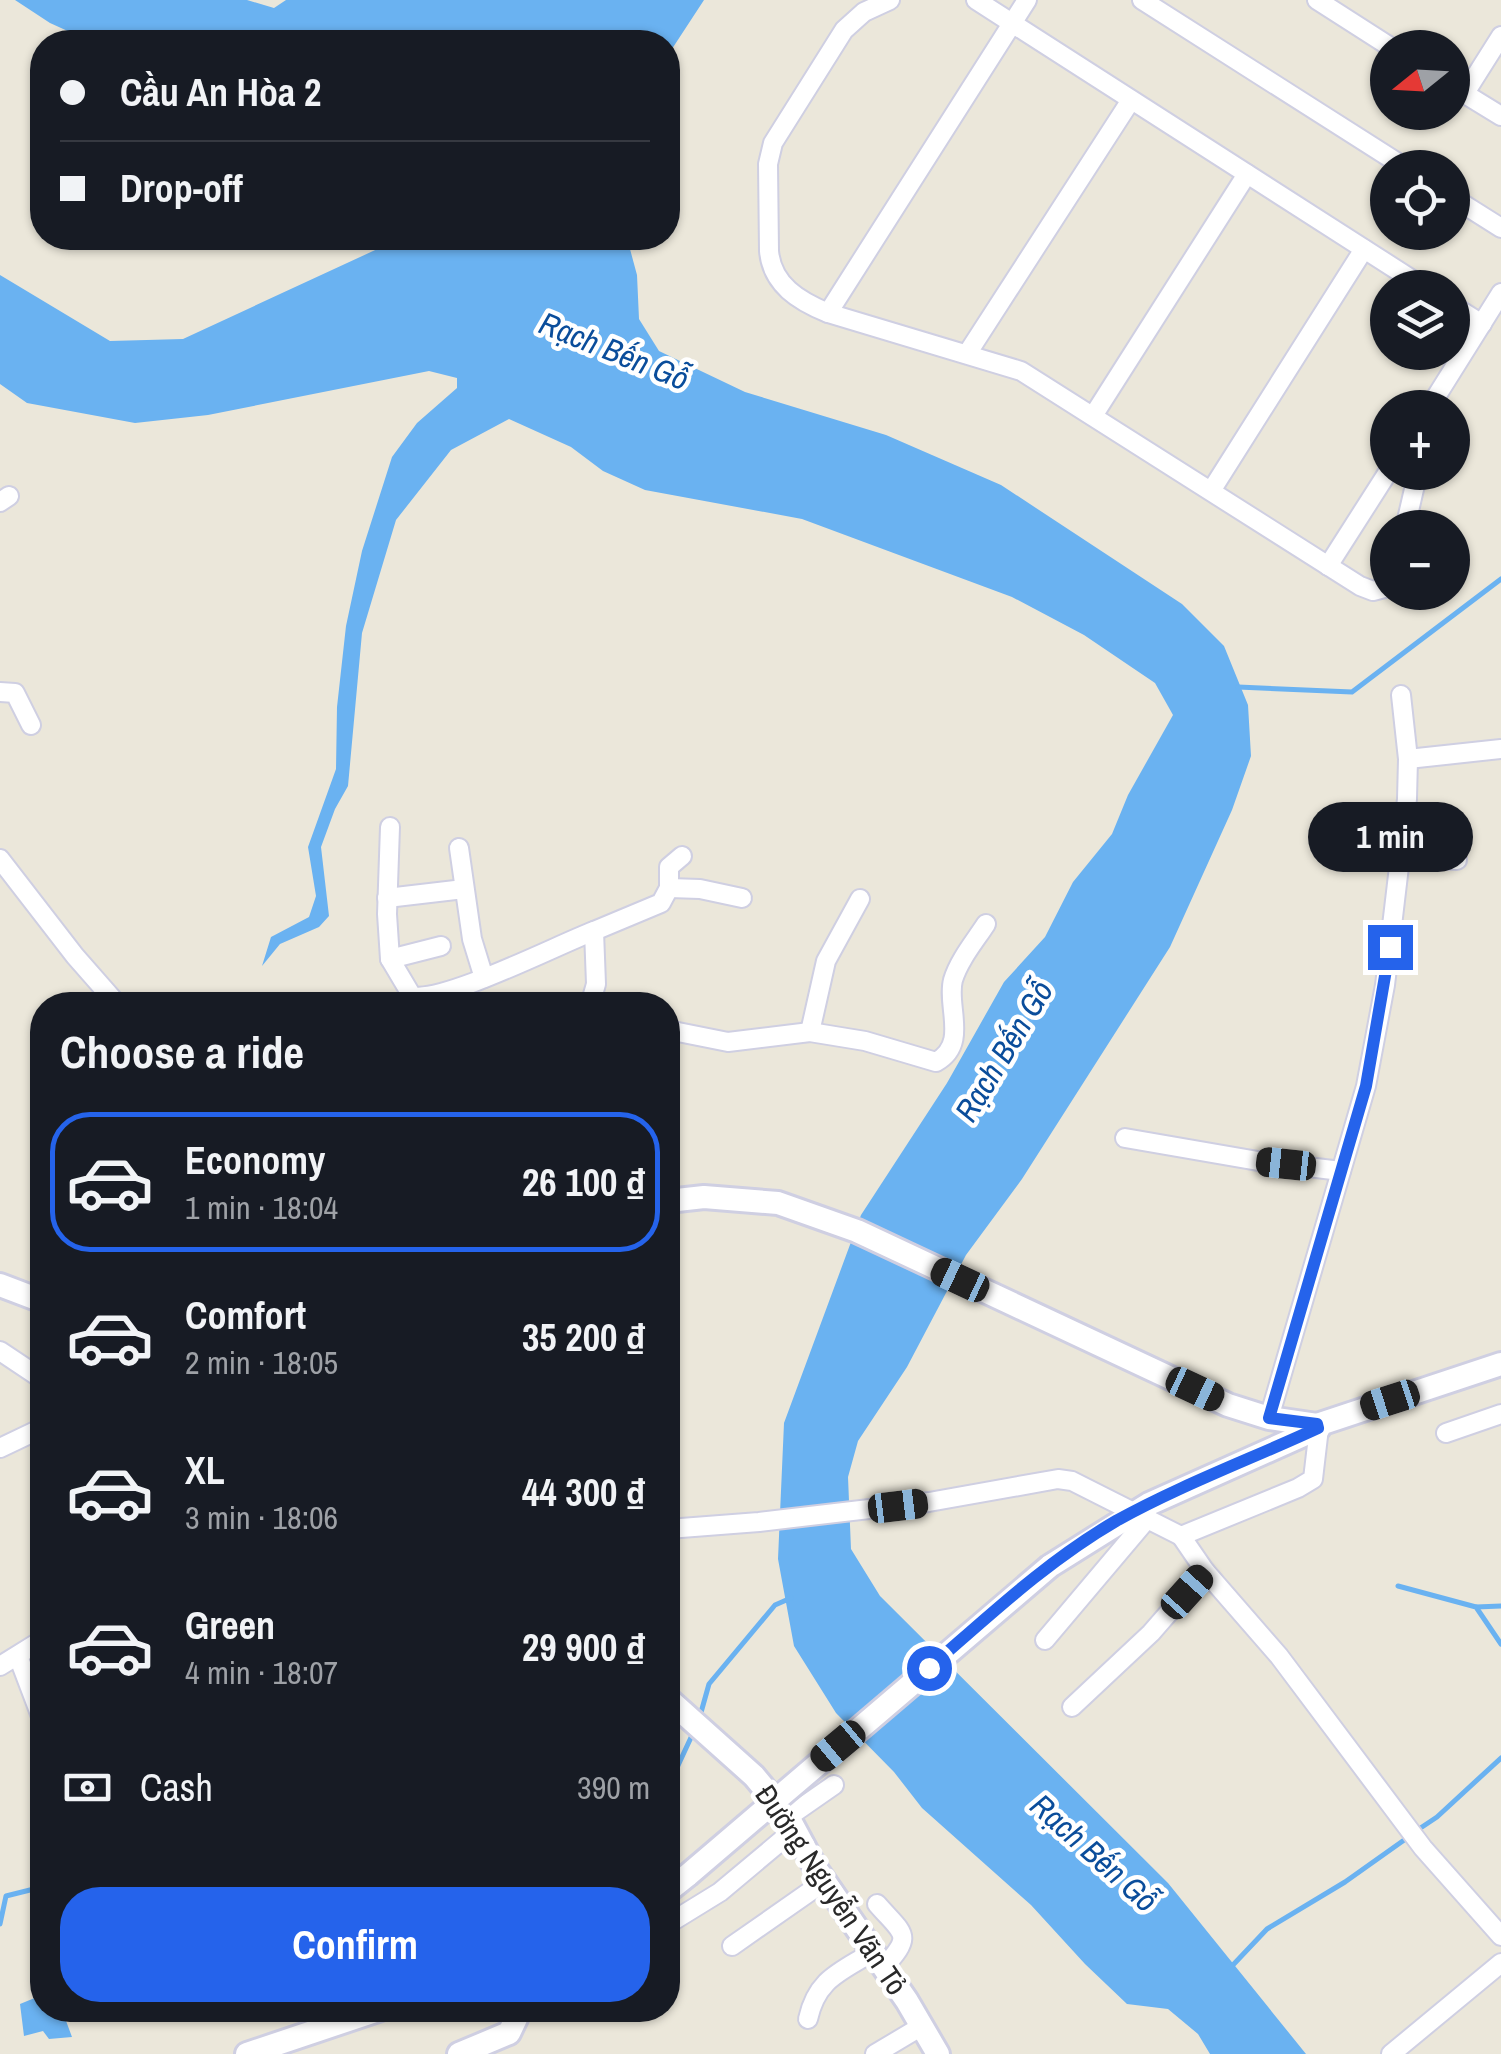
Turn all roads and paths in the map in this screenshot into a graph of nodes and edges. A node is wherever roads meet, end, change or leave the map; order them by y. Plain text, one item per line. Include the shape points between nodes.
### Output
1 (890, 0) edge
2 (976, 0) edge
3 (1027, 0) edge
4 (1142, 0) edge
5 (1317, 0) edge
6 (1012, 23) junction
7 (1370, 34) edge
8 (1501, 36) edge
9 (1470, 76) edge
10 (1470, 97) edge
11 (1131, 100) junction
12 (1501, 116) edge
13 (1378, 150) edge
14 (1247, 174) junction
15 (1470, 208) edge
16 (1501, 228) edge
17 (1364, 249) junction
18 (1397, 270) edge
19 (1501, 294) edge
20 (828, 313) junction
21 (1470, 316) edge
22 (1482, 324) junction
23 (967, 354) junction
24 (1444, 383) junction
25 (1440, 390) edge
26 (1442, 390) edge
27 (1093, 416) junction
28 (1377, 490) edge
29 (1211, 491) junction
30 (1328, 566) junction
31 (1370, 590) edge
32 (0, 692) edge
33 (1401, 695) dead end
34 (31, 725) dead end
35 (1501, 749) edge
36 (1408, 758) junction
37 (390, 827) dead end
38 (459, 848) dead end
39 (682, 856) dead end
40 (1401, 858) junction
41 (0, 859) edge
42 (1458, 860) dead end
43 (669, 888) junction
44 (464, 889) junction
45 (387, 898) junction
46 (742, 898) dead end
47 (860, 899) dead end
48 (986, 924) dead end
49 (594, 931) junction
50 (440, 946) dead end
51 (390, 959) junction
52 (484, 978) junction
53 (107, 992) edge
54 (410, 992) edge
55 (446, 992) edge
56 (594, 992) edge
57 (680, 1032) edge
58 (810, 1032) junction
59 (1125, 1138) dead end
60 (1340, 1171) junction
61 (680, 1200) edge
62 (0, 1285) edge
63 (30, 1297) edge
64 (0, 1351) edge
65 (1501, 1364) edge
66 (30, 1371) edge
67 (1501, 1414) edge
68 (1269, 1418) junction
69 (1318, 1426) junction
70 (1446, 1433) dead end
71 (30, 1434) edge
72 (0, 1448) edge
73 (1141, 1515) junction
74 (680, 1528) edge
75 (1181, 1536) junction
76 (1205, 1571) junction
77 (1045, 1640) dead end
78 (30, 1648) edge
79 (18, 1656) junction
80 (0, 1666) edge
81 (30, 1688) edge
82 (1072, 1706) dead end
83 (680, 1711) edge
84 (834, 1785) dead end
85 (791, 1823) junction
86 (680, 1881) edge
87 (825, 1881) junction
88 (877, 1904) dead end
89 (680, 1917) edge
90 (1501, 1936) edge
91 (732, 1946) dead end
92 (879, 1959) junction
93 (1501, 1963) edge
94 (808, 2019) dead end
95 (342, 2022) edge
96 (514, 2022) edge
97 (922, 2026) junction
98 (247, 2054) edge
99 (458, 2054) edge
100 (875, 2054) edge
101 (938, 2054) edge
102 (1391, 2054) edge

1 - 20 street via 844,30 768,157 772,266 791,293
2 - 6 street
3 - 6 street
4 - 13 street
5 - 7 street
6 - 11 street
6 - 20 street
8 - 9 street
10 - 12 street
11 - 14 street
11 - 23 street
14 - 17 street
14 - 27 street
15 - 16 street
17 - 18 street
17 - 29 street
19 - 22 street
20 - 23 street
21 - 22 street
22 - 24 street
23 - 27 street via 1021,370
24 - 25 street
24 - 26 street
27 - 29 street
28 - 30 street
29 - 30 street
30 - 31 street
32 - 34 street via 15,693
33 - 36 street
35 - 36 street
36 - 40 street
37 - 45 street
38 - 44 street
39 - 43 street via 669,867
40 - 42 street
40 - 60 street via 1366,1086
41 - 53 street
43 - 46 street
43 - 49 street via 661,902
44 - 45 street
44 - 52 street
45 - 51 street
47 - 58 street via 826,961
48 - 58 street via 952,983 956,1028 942,1060
49 - 52 street
49 - 56 street
50 - 51 street
51 - 54 street
52 - 55 street
57 - 58 street via 728,1042
59 - 60 street
60 - 68 street
61 - 68 main road via 778,1202
62 - 63 main road
64 - 66 street
65 - 69 main road
67 - 70 street
68 - 69 main road
69 - 73 main road
69 - 75 street via 1312,1479
71 - 72 street
73 - 74 street via 1058,1479 868,1510
73 - 75 street
73 - 77 street
73 - 86 main road, bridge via 1050,1566
75 - 76 street
76 - 82 street
76 - 90 street via 1279,1656 1422,1848
78 - 79 street
79 - 80 street
79 - 81 street
83 - 85 main road, Đường Nguyễn Văn Tỏ via 754,1776
84 - 85 street
85 - 87 main road, Đường Nguyễn Văn Tỏ
85 - 89 street via 720,1892
87 - 91 street
87 - 92 main road, Đường Nguyễn Văn Tỏ
88 - 92 street via 904,1940
92 - 94 street via 823,1982
92 - 97 main road, Đường Nguyễn Văn Tỏ
93 - 102 street
95 - 98 main road
96 - 99 main road via 509,2033
97 - 100 street
97 - 101 main road, Đường Nguyễn Văn Tỏ

